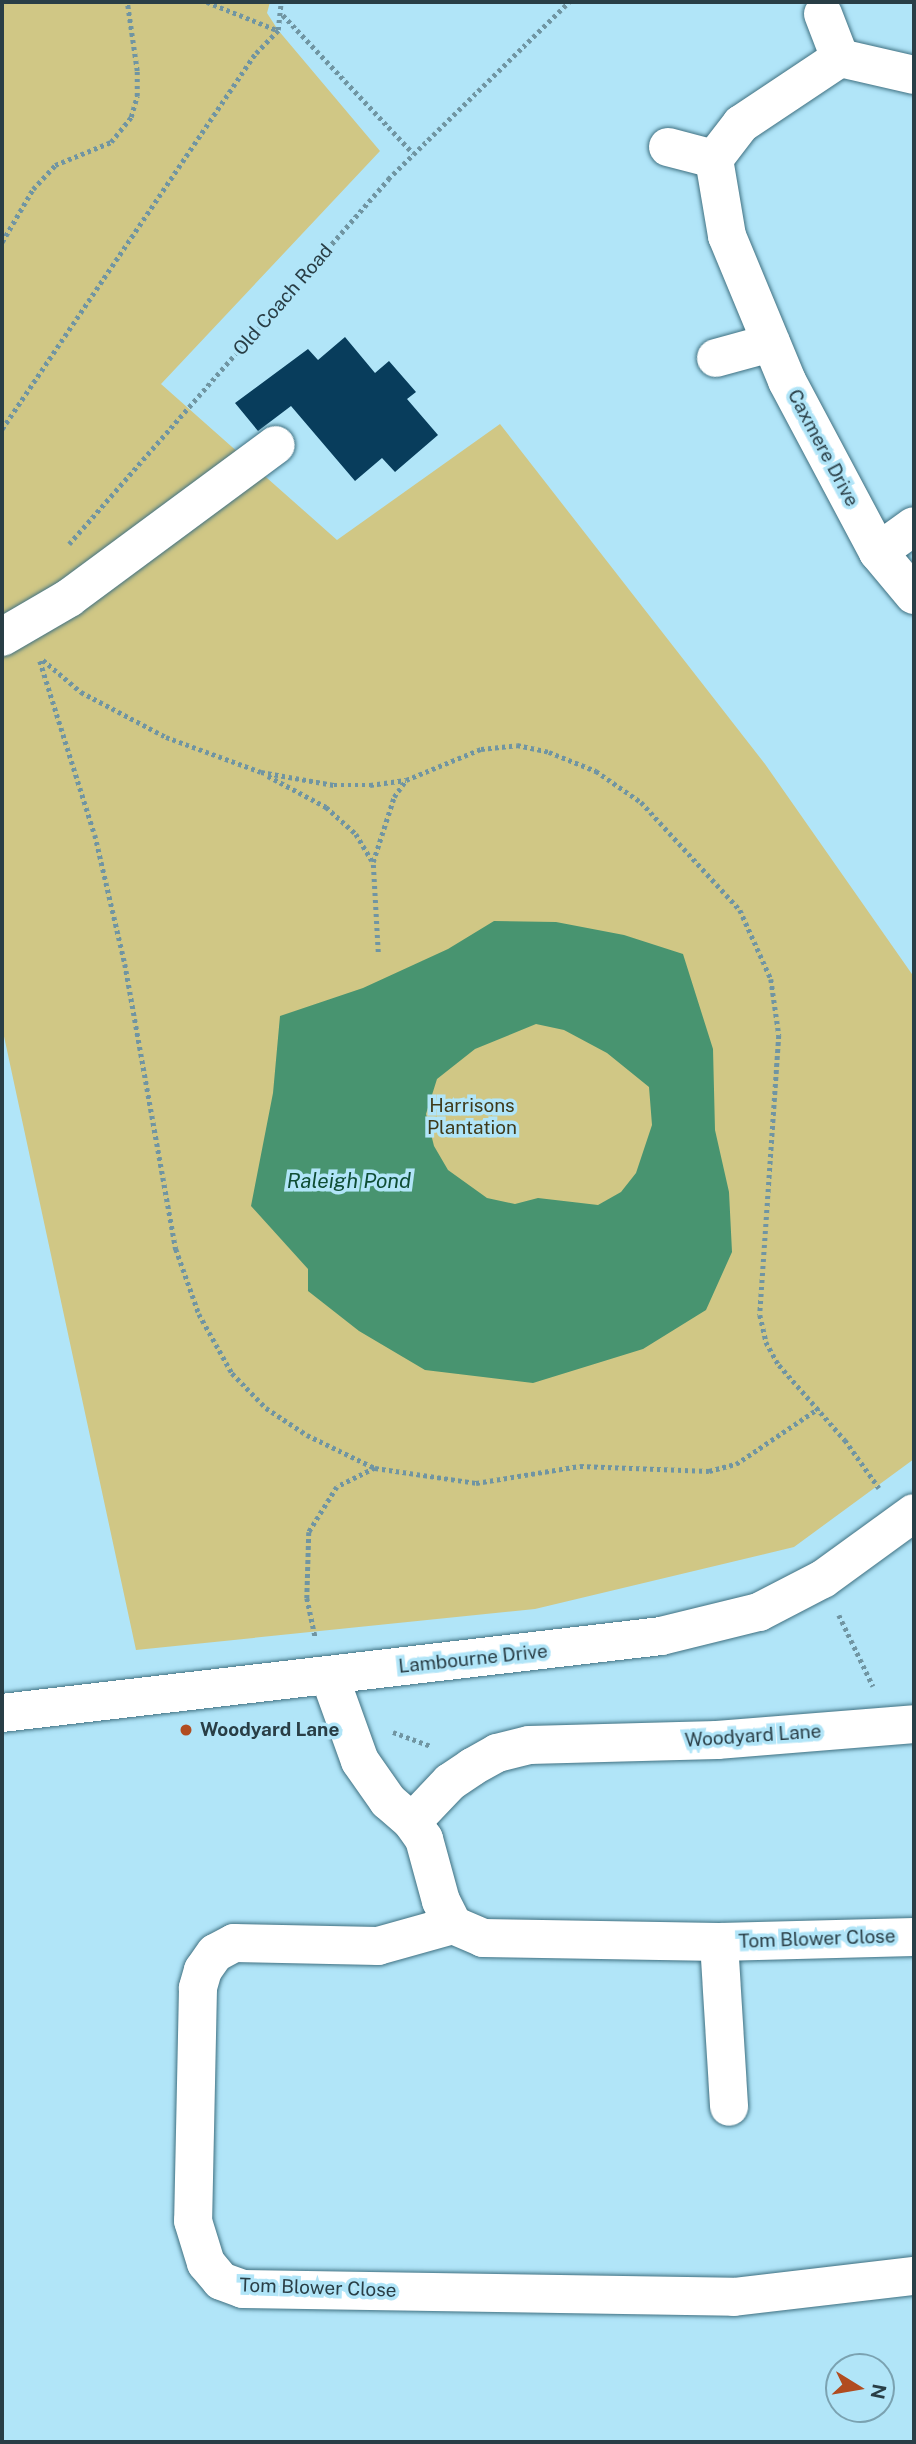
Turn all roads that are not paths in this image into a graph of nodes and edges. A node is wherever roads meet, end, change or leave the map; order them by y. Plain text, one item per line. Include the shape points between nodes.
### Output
1 (823, 14) dead end
2 (841, 58) junction
3 (914, 75) edge
4 (668, 147) dead end
5 (714, 159) junction
6 (771, 343) junction
7 (716, 358) dead end
8 (276, 445) dead end
9 (914, 526) edge
10 (878, 552) junction
11 (914, 595) edge
12 (2, 637) edge
13 (911, 1516) edge
14 (329, 1675) junction
15 (2, 1713) edge
16 (903, 1724) edge
17 (412, 1822) junction
18 (453, 1925) junction
19 (914, 1937) edge
20 (719, 1942) junction
21 (729, 2107) dead end
22 (914, 2276) edge

1 - 2 street
2 - 3 street
2 - 5 street via 741,124
4 - 5 street
5 - 6 street, Caxmere Drive via 727,236
6 - 7 street
6 - 10 street, Caxmere Drive
8 - 12 street via 69,598
9 - 10 street
10 - 11 street, Caxmere Drive
13 - 14 street, Lambourne Drive via 823,1579 759,1612 661,1636
14 - 15 street, Lambourne Drive
14 - 17 street via 360,1761 388,1801
16 - 17 street, Woodyard Lane via 717,1740 529,1745 497,1753 450,1782
17 - 18 street via 424,1839
18 - 20 street, Tom Blower Close via 483,1938
18 - 22 street, Tom Blower Close via 378,1945 234,1943 215,1953 203,1970 198,1988 193,2221 206,2263 221,2281 243,2289 734,2297
19 - 20 street, Tom Blower Close
20 - 21 street, Tom Blower Close

